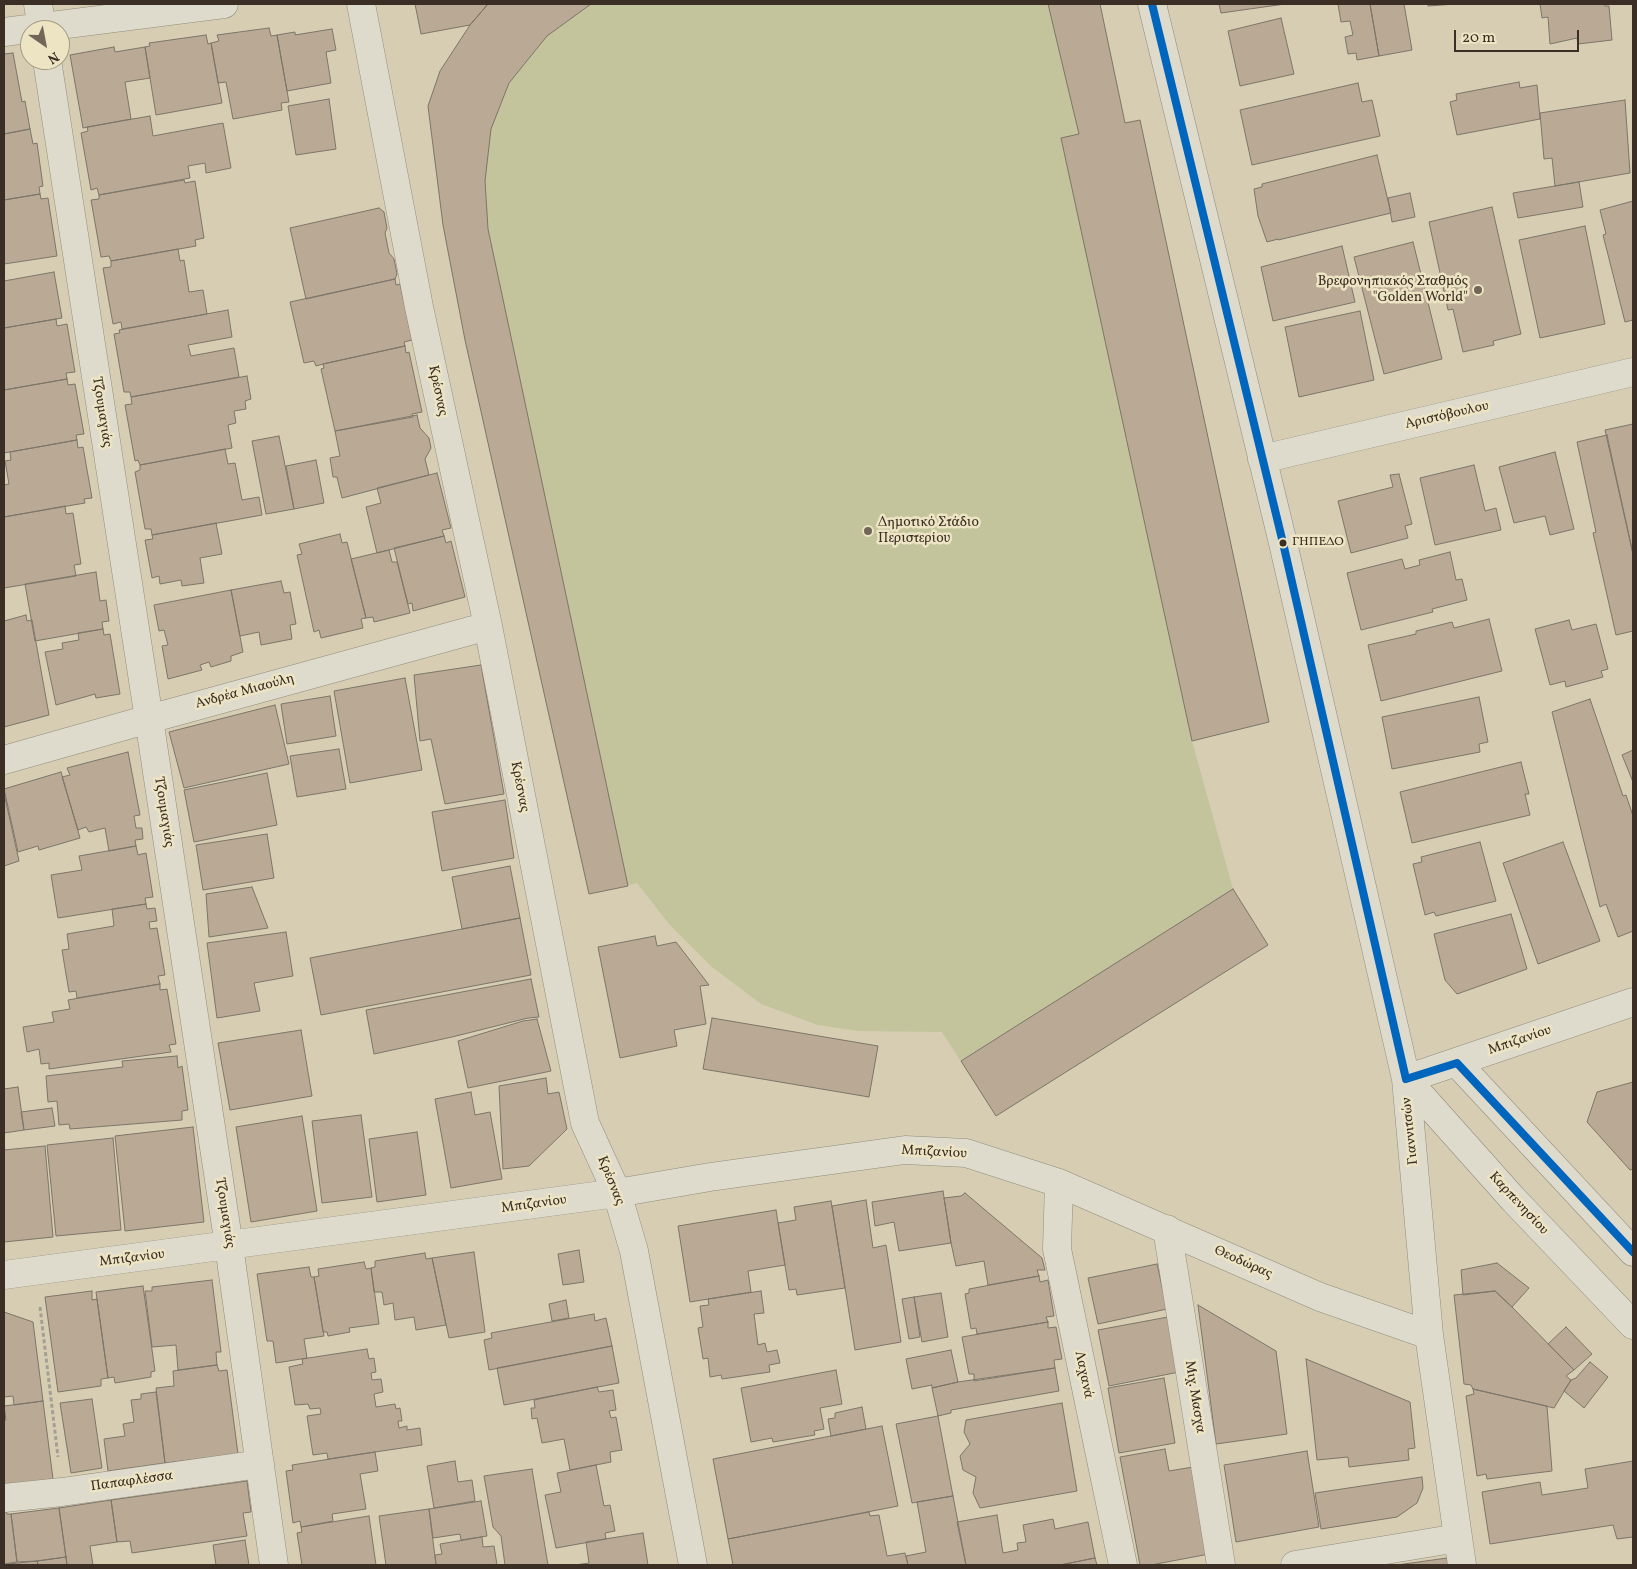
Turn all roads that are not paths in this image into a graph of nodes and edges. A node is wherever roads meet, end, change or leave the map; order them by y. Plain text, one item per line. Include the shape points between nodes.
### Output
1 (224, 4) edge
2 (361, 4) edge
3 (1152, 4) edge
4 (51, 20) edge
5 (20, 27) edge
6 (4, 32) edge
7 (49, 70) edge
8 (1633, 372) edge
9 (1262, 460) junction
10 (488, 626) junction
11 (149, 719) junction
12 (4, 760) edge
13 (1633, 1002) edge
14 (1457, 1063) junction
15 (1406, 1079) junction
16 (1059, 1183) junction
17 (617, 1193) junction
18 (1166, 1229) junction
19 (229, 1246) junction
20 (1633, 1252) edge
21 (4, 1275) edge
22 (1633, 1324) edge
23 (1429, 1335) junction
24 (260, 1464) junction
25 (4, 1498) edge
26 (1458, 1538) junction
27 (274, 1565) edge
28 (693, 1565) edge
29 (1123, 1565) edge
30 (1220, 1565) edge
31 (1295, 1565) edge
32 (1462, 1565) edge

1 - 4 street
2 - 10 street, Κρέσνας via 417,297
3 - 9 street, Γιαννιτσών
5 - 6 street
7 - 11 street, Τζουμαγιάς
8 - 9 street, Αριστόβουλου
9 - 15 street, Γιαννιτσών
10 - 11 street, Ανδρέα Μιαούλη
10 - 17 street, Κρέσνας via 586,1123
11 - 12 street, Ανδρέα Μιαούλη
11 - 19 street, Τζουμαγιάς
13 - 14 street, Μπιζανίου
14 - 15 street, Μπιζανίου
14 - 20 street
15 - 22 street, Καρπενησίου via 1513,1200
15 - 23 street, Γιαννιτσών
16 - 17 street, Μπιζανίου via 966,1153 905,1150
16 - 18 street, Θεοδώρας
16 - 29 street, Λαχανά via 1057,1249
17 - 19 street, Μπιζανίου
17 - 28 street, Κρέσνας via 634,1251
18 - 23 street, Θεοδώρας via 1320,1298
18 - 30 street, Μιχ. Μασχα
19 - 21 street, Μπιζανίου
19 - 24 street, Τζουμαγιάς
23 - 26 street, Γιαννιτσών
24 - 25 street, Παπαφλέσσα
24 - 27 street, Τζουμαγιάς
26 - 31 street
26 - 32 street, Γιαννιτσών

